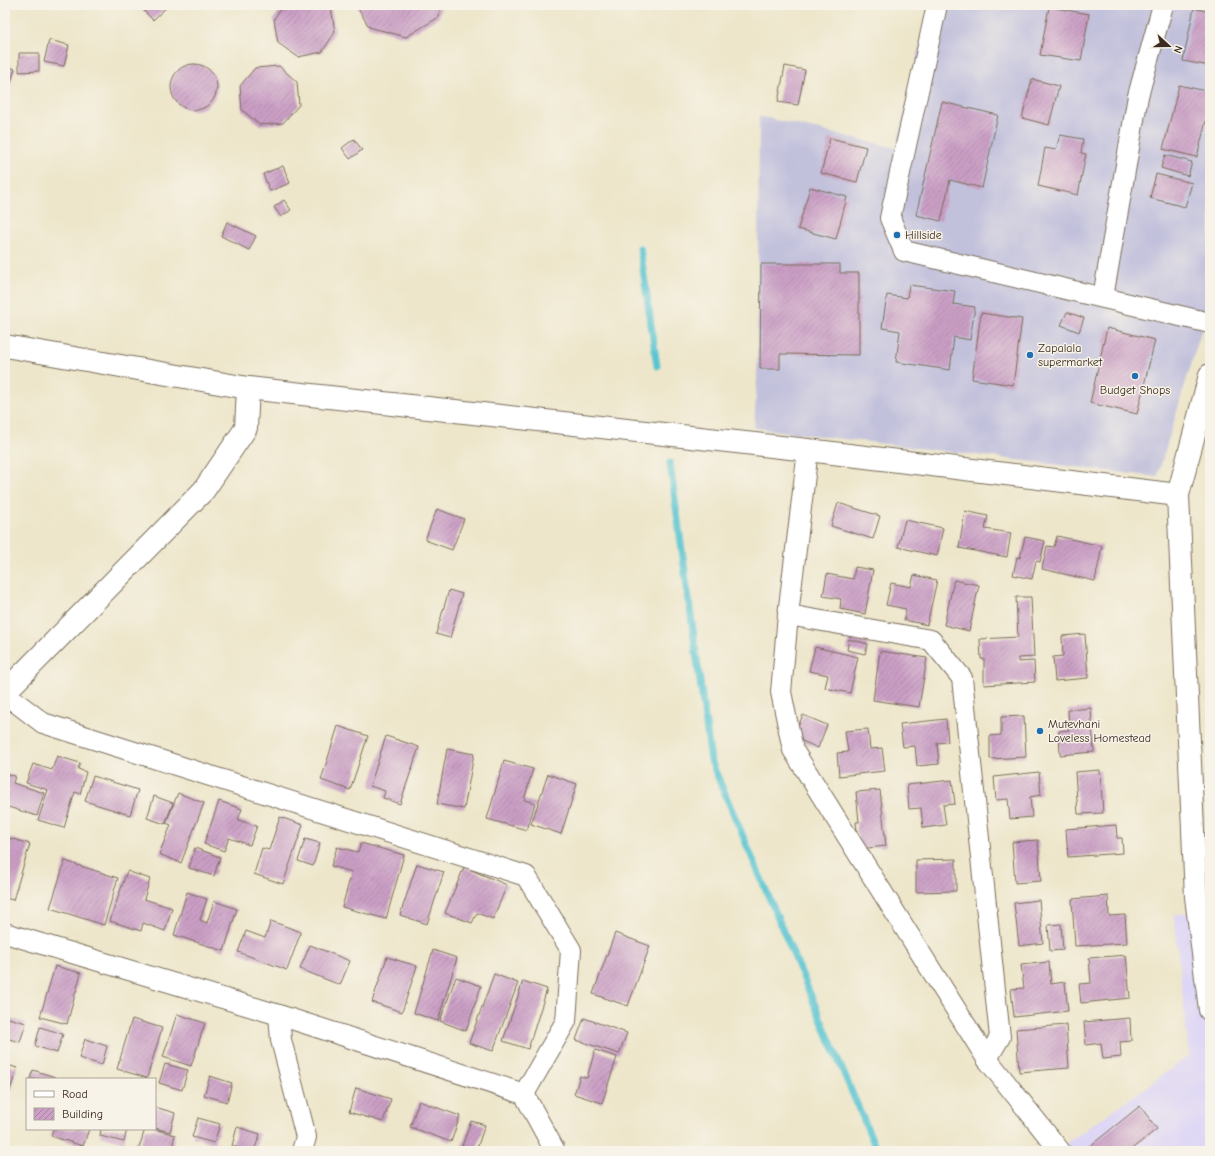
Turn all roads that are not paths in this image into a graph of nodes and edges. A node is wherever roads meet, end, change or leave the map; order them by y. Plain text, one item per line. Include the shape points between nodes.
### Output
1 (936, 5) edge
2 (1164, 5) edge
3 (1103, 297) junction
4 (1210, 323) edge
5 (5, 346) edge
6 (1210, 375) edge
7 (248, 388) junction
8 (808, 450) junction
9 (1178, 495) junction
10 (788, 615) junction
11 (5, 693) edge
12 (1203, 896) edge
13 (5, 933) edge
14 (1210, 1010) edge
15 (280, 1015) junction
16 (987, 1058) junction
17 (524, 1094) junction
18 (302, 1151) edge
19 (555, 1151) edge
20 (1060, 1151) edge

1 - 3 street via 890,218 904,251
2 - 3 street via 1138,96
3 - 4 street
5 - 7 street
6 - 9 street
7 - 8 street
7 - 11 street via 246,428 204,490
8 - 9 street
8 - 10 street
9 - 12 street
10 - 16 street via 781,692 792,750
10 - 16 street via 931,640 962,678 1000,1037
11 - 17 street via 43,723 526,876 572,950 566,1021
12 - 14 street
13 - 15 street
15 - 17 street
15 - 18 street via 281,1040 306,1137
16 - 20 street
17 - 19 street

